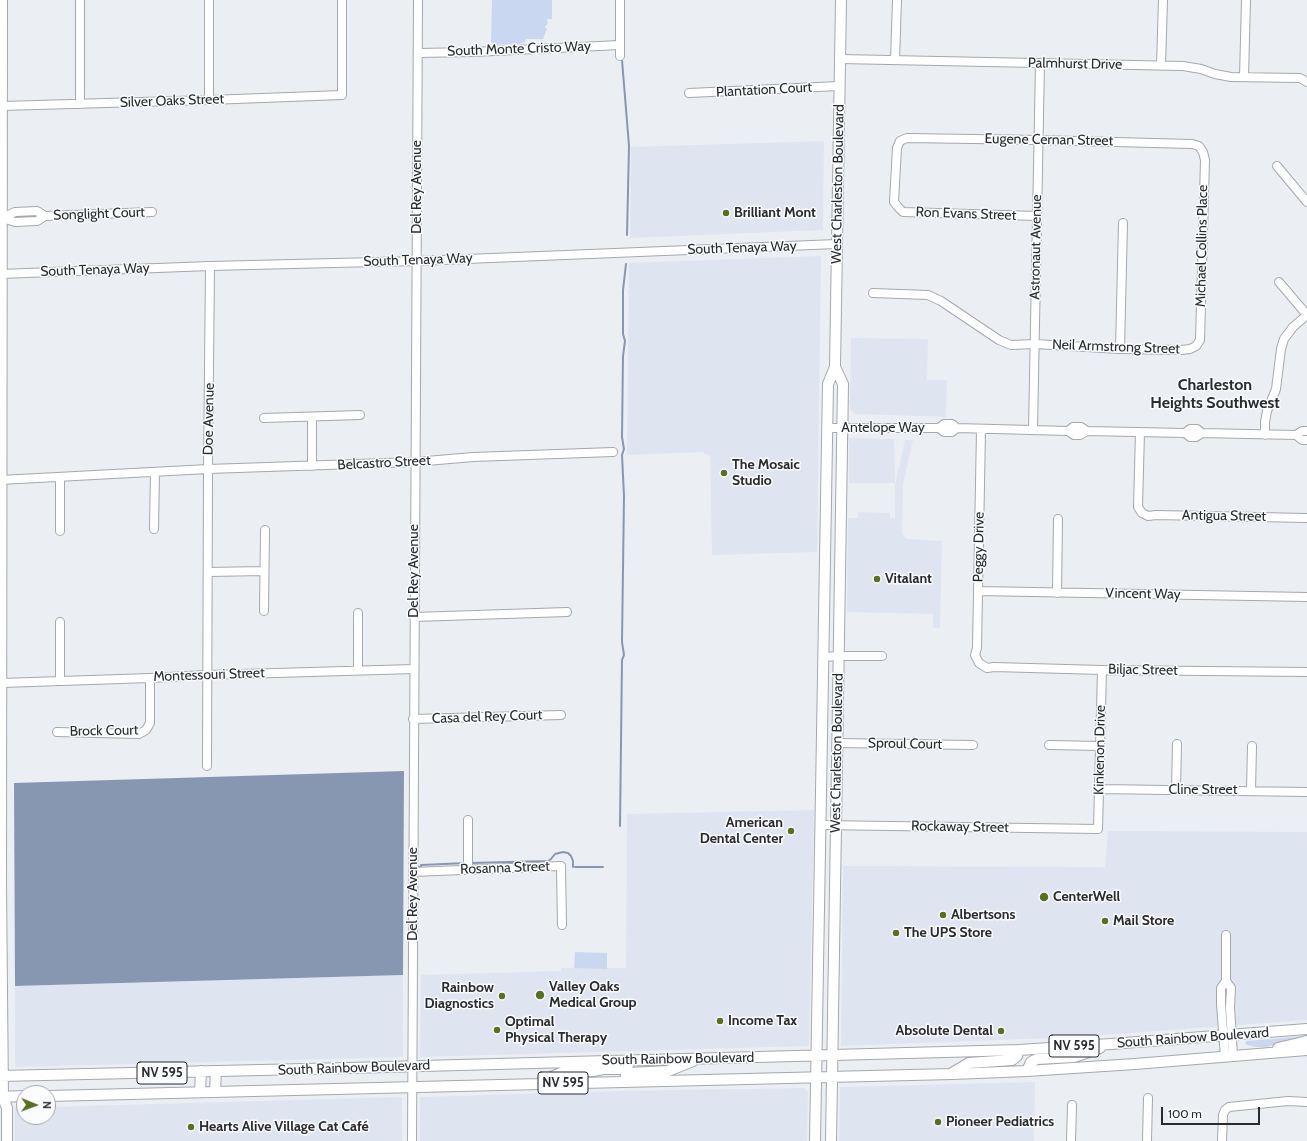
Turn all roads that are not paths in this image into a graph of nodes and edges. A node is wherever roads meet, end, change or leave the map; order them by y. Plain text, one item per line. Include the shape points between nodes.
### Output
1 (2, 0) edge
2 (80, 0) edge
3 (209, 0) edge
4 (342, 0) edge
5 (418, 0) edge
6 (620, 0) edge
7 (841, 0) edge
8 (897, 0) edge
9 (1163, 0) edge
10 (1246, 0) edge
11 (620, 45) junction
12 (418, 53) junction
13 (620, 56) dead end
14 (840, 59) junction
15 (895, 60) junction
16 (1040, 63) junction
17 (1161, 66) junction
18 (1, 74) edge
19 (1244, 77) junction
20 (1307, 82) edge
21 (840, 86) junction
22 (689, 93) dead end
23 (209, 100) junction
24 (80, 104) junction
25 (2, 106) junction
26 (1038, 140) junction
27 (1199, 146) joint
28 (1277, 166) dead end
29 (1307, 202) edge
30 (898, 207) joint
31 (152, 212) dead end
32 (1037, 216) junction
33 (2, 218) junction
34 (1123, 223) dead end
35 (837, 244) junction
36 (417, 261) junction
37 (210, 266) junction
38 (1, 274) edge
39 (1279, 282) dead end
40 (873, 293) dead end
41 (1307, 315) edge
42 (1035, 344) junction
43 (1196, 346) joint
44 (1120, 349) junction
45 (835, 367) junction
46 (360, 415) dead end
47 (312, 417) junction
48 (264, 418) dead end
49 (827, 428) junction
50 (842, 428) junction
51 (981, 429) junction
52 (1033, 430) junction
53 (1307, 431) edge
54 (1140, 432) junction
55 (1265, 435) junction
56 (1296, 436) junction
57 (1307, 440) edge
58 (613, 452) dead end
59 (415, 462) junction
60 (312, 466) junction
61 (208, 469) junction
62 (155, 472) junction
63 (60, 477) junction
64 (1, 480) edge
65 (1307, 518) edge
66 (1058, 519) dead end
67 (154, 529) dead end
68 (265, 530) dead end
69 (60, 531) dead end
70 (264, 571) junction
71 (208, 572) junction
72 (978, 590) junction
73 (1057, 592) junction
74 (1307, 597) edge
75 (264, 611) dead end
76 (567, 612) dead end
77 (358, 613) dead end
78 (414, 617) junction
79 (60, 622) dead end
80 (838, 656) junction
81 (882, 656) dead end
82 (824, 657) junction
83 (979, 663) joint
84 (414, 669) junction
85 (358, 670) junction
86 (1102, 670) junction
87 (1307, 672) edge
88 (208, 675) junction
89 (150, 678) junction
90 (60, 680) junction
91 (2, 682) junction
92 (561, 715) dead end
93 (413, 719) junction
94 (57, 732) dead end
95 (837, 743) junction
96 (1177, 744) dead end
97 (973, 745) dead end
98 (1049, 745) dead end
99 (1100, 746) junction
100 (1252, 746) dead end
101 (207, 766) dead end
102 (1099, 789) junction
103 (1176, 790) junction
104 (1251, 790) junction
105 (1307, 792) edge
106 (468, 820) dead end
107 (821, 825) junction
108 (835, 826) junction
109 (1098, 829) joint
110 (468, 870) junction
111 (413, 872) junction
112 (1, 885) edge
113 (562, 925) dead end
114 (1226, 935) dead end
115 (1307, 1029) edge
116 (1227, 1035) junction
117 (1307, 1041) edge
118 (1111, 1044) junction
119 (1019, 1050) junction
120 (1307, 1050) edge
121 (1258, 1054) junction
122 (832, 1055) junction
123 (816, 1056) junction
124 (1229, 1056) junction
125 (700, 1058) junction
126 (629, 1060) junction
127 (412, 1066) junction
128 (216, 1071) junction
129 (1027, 1071) junction
130 (201, 1072) junction
131 (952, 1074) junction
132 (2, 1076) edge
133 (816, 1077) junction
134 (832, 1077) junction
135 (625, 1081) junction
136 (539, 1083) junction
137 (412, 1086) junction
138 (200, 1092) junction
139 (215, 1092) junction
140 (56, 1096) edge
141 (16, 1097) edge
142 (1148, 1098) dead end
143 (1, 1100) edge
144 (1307, 1102) edge
145 (1072, 1105) dead end
146 (7, 1141) edge
147 (412, 1141) edge
148 (815, 1141) edge
149 (831, 1141) edge
150 (1071, 1141) edge
151 (1147, 1141) edge
152 (1222, 1141) edge

1 - 18 main road
2 - 24 street
3 - 23 street
4 - 23 street, Silver Oaks Street via 342,95
5 - 12 street, Del Rey Avenue
6 - 11 street
7 - 14 main road, West Charleston Boulevard
8 - 15 street
9 - 17 street
10 - 19 street
11 - 12 street, South Monte Cristo Way
11 - 13 street
12 - 36 street, Del Rey Avenue
14 - 15 street, Palmhurst Drive
14 - 21 main road, West Charleston Boulevard
15 - 16 street, Palmhurst Drive
16 - 17 street, Palmhurst Drive
16 - 26 street, Astronaut Avenue
17 - 19 street, Palmhurst Drive via 1183,66 1231,77
18 - 25 main road
19 - 20 street, Palmhurst Drive via 1300,78
21 - 22 street, Plantation Court
21 - 35 main road, West Charleston Boulevard
23 - 24 street, Silver Oaks Street
24 - 25 street, Silver Oaks Street
25 - 33 main road
26 - 27 street, Eugene Cernan Street
26 - 30 street, Eugene Cernan Street via 907,138 900,141 897,148 894,202
26 - 32 street, Astronaut Avenue
27 - 43 street, Michael Collins Place via 1205,160 1200,340
28 - 29 street
30 - 32 street, Ron Evans Street via 903,212
31 - 33 street, Songlight Court via 46,216 37,221 15,222
32 - 42 street, Astronaut Avenue
33 - 38 main road
34 - 44 street
35 - 36 street, South Tenaya Way
35 - 45 main road, West Charleston Boulevard
36 - 37 street, South Tenaya Way
36 - 59 street, Del Rey Avenue
37 - 38 street, South Tenaya Way
37 - 61 street, Doe Avenue
38 - 64 main road
39 - 41 street
40 - 42 street, Neil Armstrong Street via 928,295 999,340 1011,345
41 - 55 street via 1284,339 1276,389 1267,411
42 - 44 street, Neil Armstrong Street
42 - 52 street, Astronaut Avenue
43 - 44 street, Neil Armstrong Street via 1181,350
45 - 49 main road, West Charleston Boulevard via 828,384
45 - 50 main road, West Charleston Boulevard via 843,384
46 - 47 street
47 - 48 street
47 - 60 street
49 - 50 street, Antelope Way
49 - 82 main road, West Charleston Boulevard
50 - 51 street, Antelope Way via 939,428 944,424 952,424 957,428
50 - 80 main road, West Charleston Boulevard
51 - 52 street, Antelope Way
51 - 72 street, Peggy Drive
52 - 54 street, Antelope Way via 1068,430 1074,435 1087,431
53 - 56 street, Antelope Way via 1302,431
54 - 55 street, Antelope Way via 1185,433 1190,437 1202,434
54 - 65 street, Antigua Street via 1138,507 1142,513 1148,516
55 - 56 street, Antelope Way
56 - 57 street, Antelope Way
58 - 59 street, Belcastro Street via 473,457
59 - 60 street, Belcastro Street
59 - 78 street, Del Rey Avenue
60 - 61 street, Belcastro Street
61 - 62 street, Belcastro Street
61 - 71 street, Doe Avenue
62 - 63 street, Belcastro Street
62 - 67 street
63 - 64 street, Belcastro Street
63 - 69 street
64 - 91 main road
66 - 73 street
68 - 70 street
70 - 71 street
70 - 75 street
71 - 88 street, Doe Avenue
72 - 73 street, Vincent Way
72 - 83 street, Peggy Drive via 976,656
73 - 74 street, Vincent Way
76 - 78 street
77 - 85 street
78 - 84 street, Del Rey Avenue
79 - 90 street
80 - 81 street
80 - 82 street
80 - 95 main road, West Charleston Boulevard
82 - 107 main road, West Charleston Boulevard
83 - 86 street, Biljac Street via 987,668
84 - 85 street, Montessouri Street
84 - 93 street, Del Rey Avenue
85 - 88 street, Montessouri Street
86 - 87 street, Biljac Street
86 - 99 street, Kinkenon Drive
88 - 89 street, Montessouri Street
88 - 101 street, Doe Avenue
89 - 90 street, Montessouri Street
89 - 94 street, Brock Court via 150,723 146,730 139,734
90 - 91 street, Montessouri Street
91 - 112 main road
92 - 93 street, Casa del Rey Court
93 - 111 street, Del Rey Avenue
95 - 97 street, Sproul Court
95 - 108 main road, West Charleston Boulevard
96 - 103 street
98 - 99 street
99 - 102 street, Kinkenon Drive
100 - 104 street
102 - 103 street, Cline Street
102 - 109 street, Kinkenon Drive
103 - 104 street, Cline Street
104 - 105 street, Cline Street
106 - 110 street
107 - 108 street, Rockaway Street
107 - 123 main road, West Charleston Boulevard
108 - 109 street, Rockaway Street
108 - 122 main road, West Charleston Boulevard
110 - 111 street, Rosanna Street
110 - 113 street, Rosanna Street via 561,866
111 - 127 street, Del Rey Avenue
112 - 132 main road
114 - 116 street via 1226,981 1230,988
115 - 116 main road, South Rainbow Boulevard / NV 595
116 - 118 main road, South Rainbow Boulevard / NV 595
116 - 124 street
117 - 121 main road
118 - 119 main road, South Rainbow Boulevard / NV 595
118 - 129 main road via 1074,1057 1037,1059 1031,1062
119 - 122 main road, South Rainbow Boulevard / NV 595
119 - 131 main road via 1012,1060 969,1063
120 - 121 main road, South Rainbow Boulevard / NV 595
121 - 124 main road, South Rainbow Boulevard / NV 595
122 - 123 main road, South Rainbow Boulevard / NV 595
122 - 134 main road, West Charleston Boulevard
123 - 125 main road, South Rainbow Boulevard / NV 595
123 - 133 main road, West Charleston Boulevard
124 - 129 main road, South Rainbow Boulevard / NV 595
125 - 126 main road, South Rainbow Boulevard / NV 595
125 - 135 main road via 668,1071 629,1073
126 - 127 main road, South Rainbow Boulevard / NV 595
126 - 136 main road via 628,1065 622,1069 563,1072
127 - 128 main road, South Rainbow Boulevard / NV 595
127 - 137 street, Del Rey Avenue
128 - 130 main road, South Rainbow Boulevard / NV 595
128 - 139 main road
129 - 131 main road, South Rainbow Boulevard / NV 595
130 - 132 main road, South Rainbow Boulevard / NV 595
130 - 138 main road
131 - 134 main road, South Rainbow Boulevard / NV 595
132 - 143 main road
133 - 134 main road, South Rainbow Boulevard / NV 595
133 - 135 main road, South Rainbow Boulevard / NV 595
133 - 148 main road, West Charleston Boulevard
134 - 149 main road, West Charleston Boulevard
135 - 136 main road, South Rainbow Boulevard / NV 595
136 - 137 main road, South Rainbow Boulevard / NV 595
137 - 139 main road, South Rainbow Boulevard / NV 595
137 - 147 street, Del Rey Avenue
138 - 139 main road, South Rainbow Boulevard / NV 595
138 - 140 main road, South Rainbow Boulevard / NV 595
141 - 143 main road
142 - 151 street
143 - 146 main road via 7,1108
144 - 152 street via 1229,1106 1223,1119
145 - 150 street

